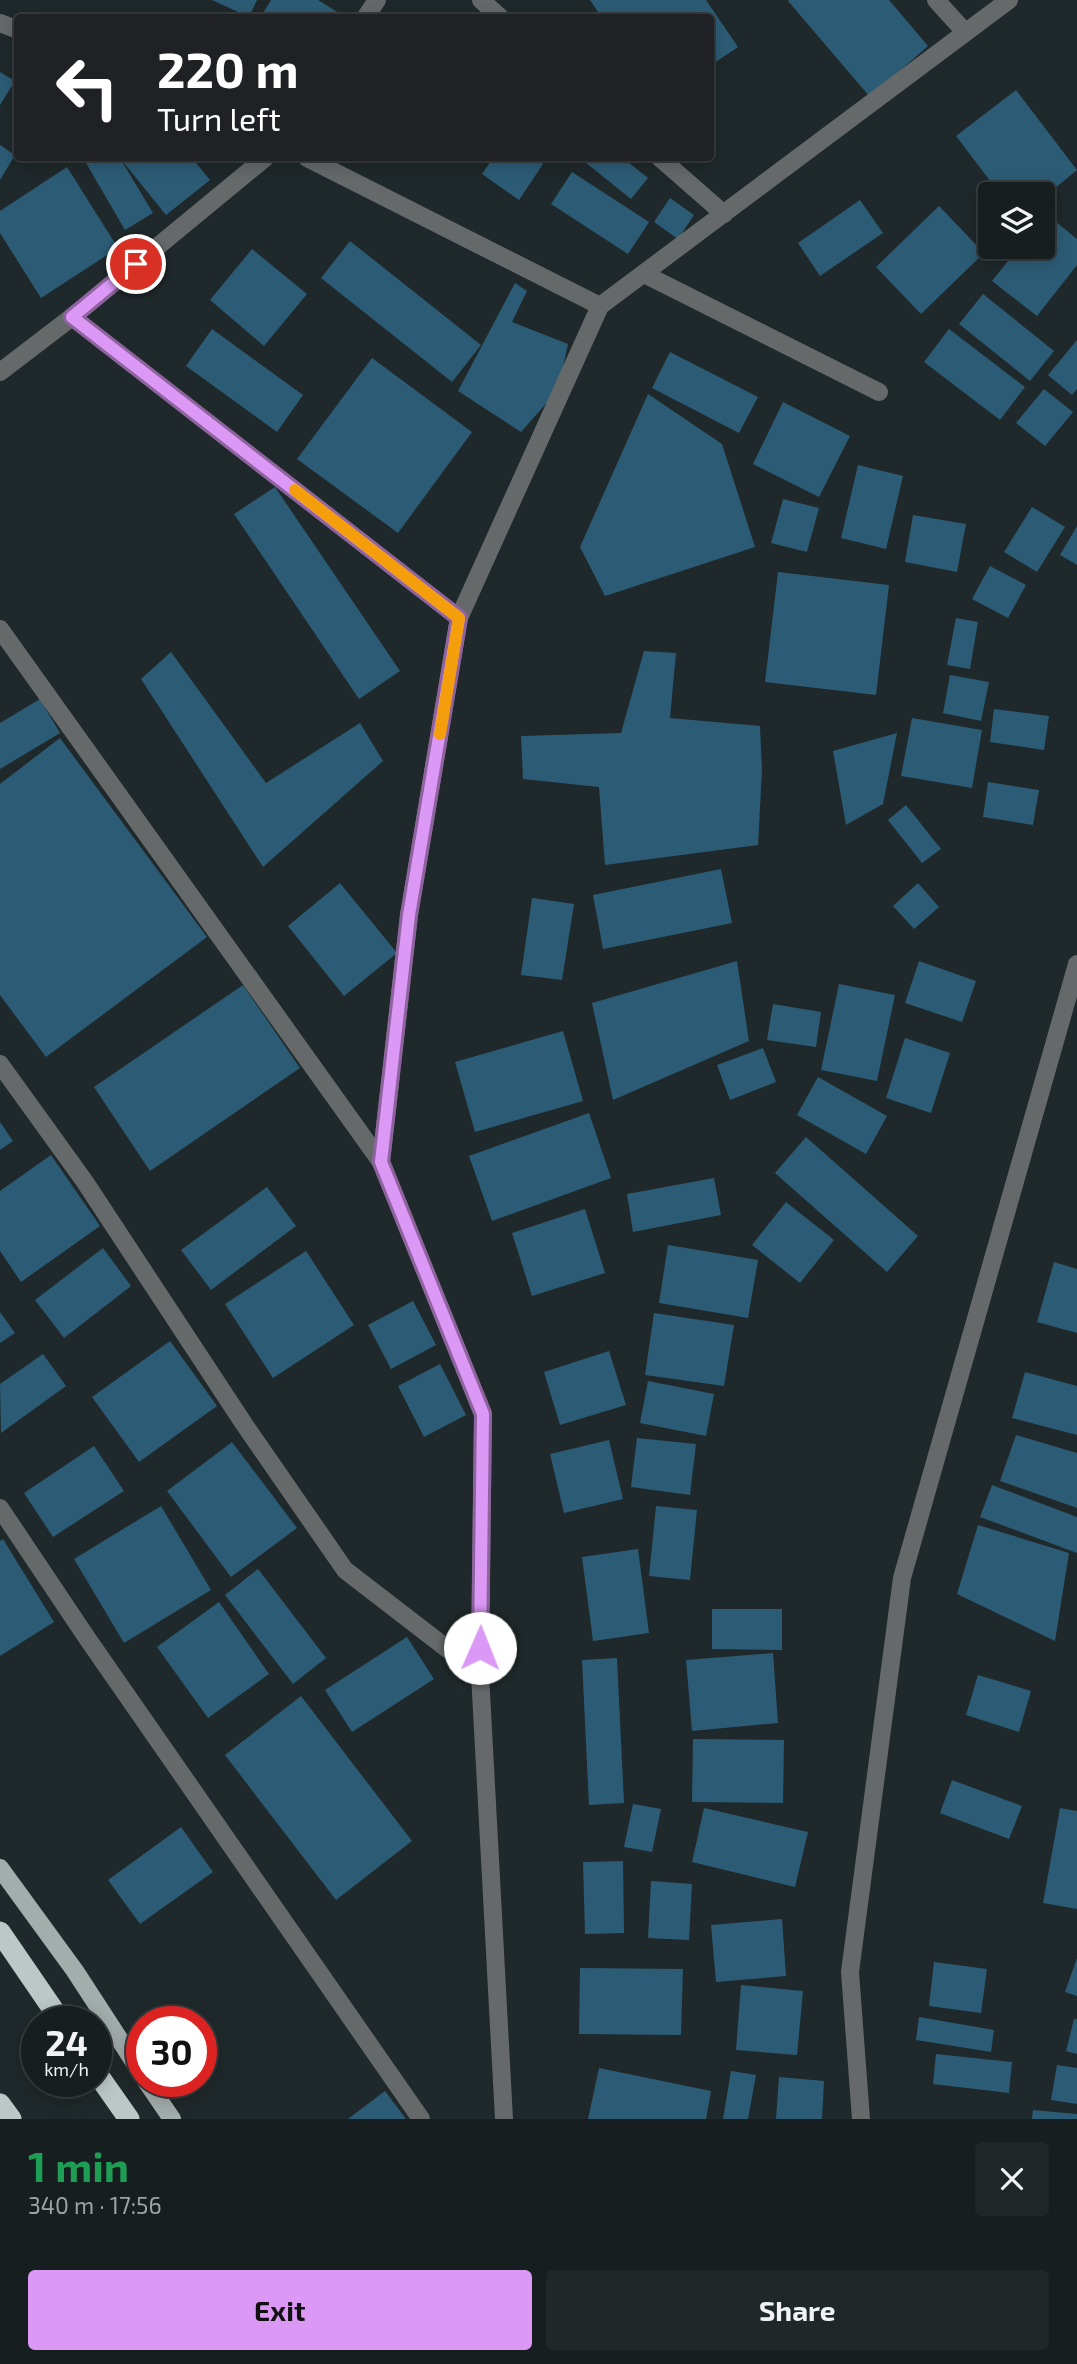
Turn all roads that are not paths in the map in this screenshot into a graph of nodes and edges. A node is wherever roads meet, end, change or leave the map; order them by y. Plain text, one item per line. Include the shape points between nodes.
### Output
1 (481, 0) edge
2 (936, 0) edge
3 (1009, 0) edge
4 (497, 14) edge
5 (965, 32) junction
6 (261, 161) edge
7 (313, 161) edge
8 (663, 161) edge
9 (724, 214) junction
10 (644, 274) junction
11 (600, 306) junction
12 (72, 317) junction
13 (0, 372) edge
14 (879, 392) dead end
15 (459, 618) junction
16 (0, 629) edge
17 (1077, 964) edge
18 (0, 1064) edge
19 (381, 1162) junction
20 (0, 1508) edge
21 (480, 1674) junction
22 (0, 1867) edge
23 (0, 1932) edge
24 (51, 2006) edge
25 (126, 2049) edge
26 (112, 2095) edge
27 (157, 2097) edge
28 (0, 2104) edge
29 (11, 2119) edge
30 (129, 2119) edge
31 (172, 2119) edge
32 (421, 2119) edge
33 (504, 2119) edge
34 (861, 2119) edge

1 - 4 street
2 - 5 street
3 - 5 street
5 - 9 street
6 - 12 street
7 - 11 street
8 - 9 street
9 - 10 street
10 - 11 street
10 - 14 street
11 - 15 street
12 - 13 street
12 - 15 street
15 - 19 street via 409,915
16 - 19 street
17 - 34 street via 902,1578 850,1972
18 - 21 street via 85,1182 345,1570
19 - 21 street via 483,1414
20 - 32 street
21 - 33 street
22 - 25 main road
23 - 24 highway
26 - 30 highway
27 - 31 main road
28 - 29 highway

